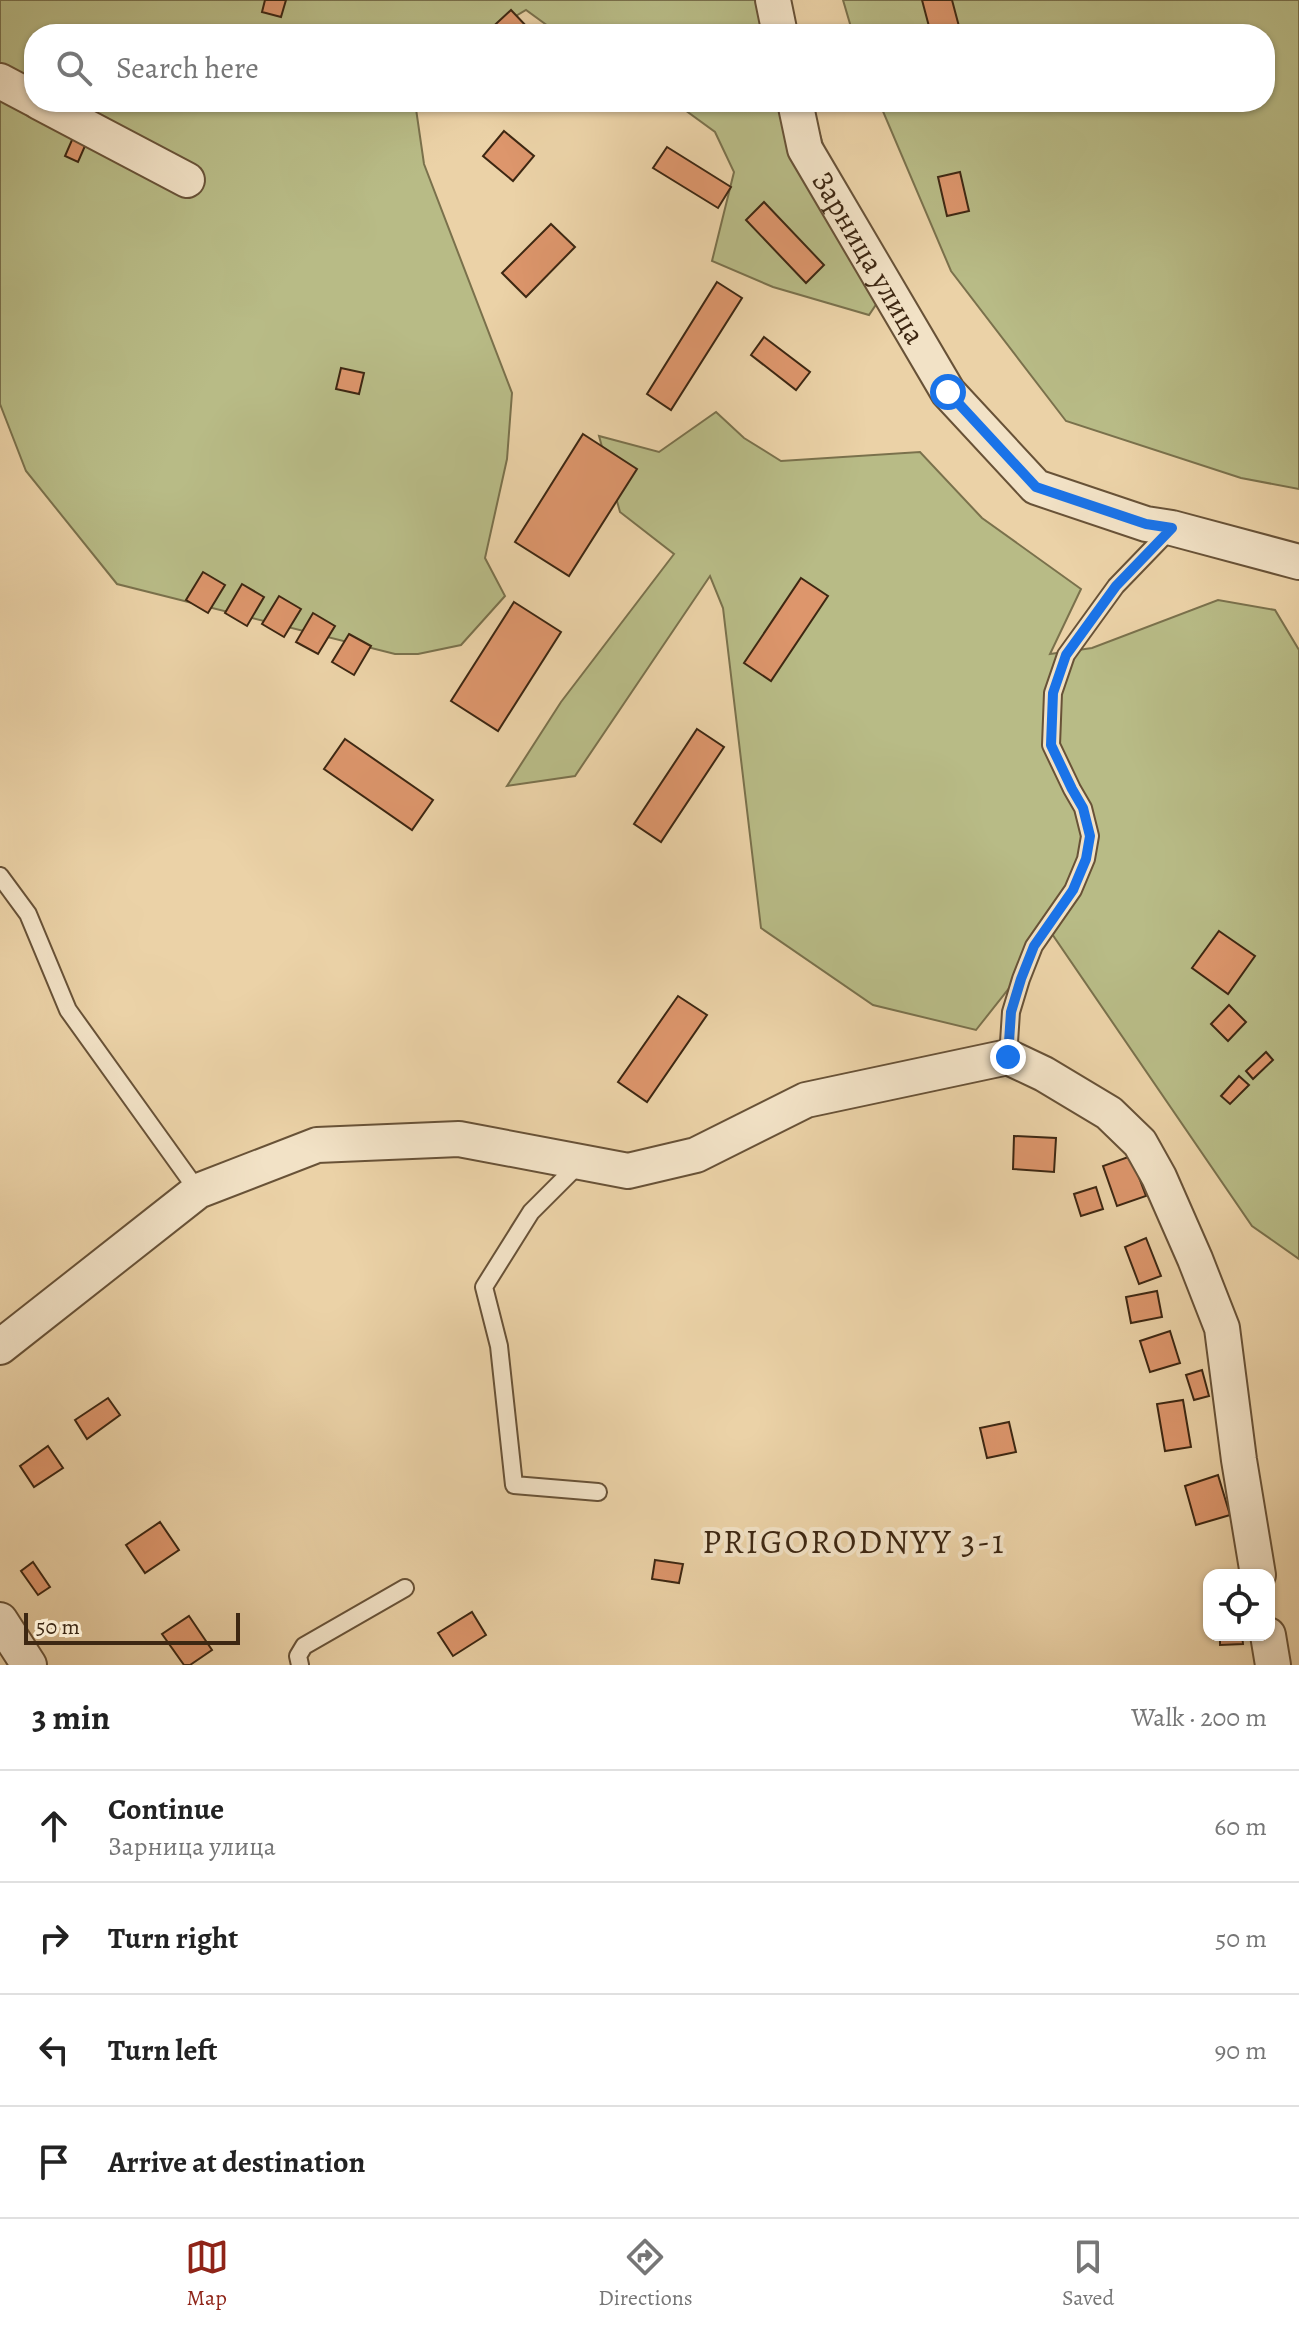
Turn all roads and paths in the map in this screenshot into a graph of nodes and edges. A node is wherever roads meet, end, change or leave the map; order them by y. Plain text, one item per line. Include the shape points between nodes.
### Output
1 (773, 0) edge
2 (778, 24) edge
3 (0, 81) edge
4 (24, 94) edge
5 (58, 112) edge
6 (797, 112) edge
7 (187, 180) dead end
8 (1172, 528) junction
9 (1299, 562) edge
10 (0, 876) edge
11 (1008, 1057) junction
12 (581, 1162) junction
13 (198, 1191) junction
14 (0, 1347) edge
15 (598, 1492) dead end
16 (1257, 1569) edge
17 (405, 1588) dead end
18 (0, 1620) edge
19 (1269, 1641) edge
20 (29, 1665) edge
21 (300, 1665) edge
22 (1273, 1665) edge

1 - 2 street
3 - 4 street
5 - 7 street
6 - 8 street, Зарница улица via 805,149 948,392 1036,487
8 - 9 street, Зарница улица
8 - 11 lane via 1116,586 1066,655 1053,693 1051,745 1083,808 1090,836 1073,890 1034,946 1021,979 1011,1012
10 - 13 lane via 28,914 68,1010
11 - 12 street via 806,1100 696,1155 628,1171
11 - 16 street via 1109,1113 1140,1143 1159,1177 1222,1328
12 - 13 street via 459,1139 317,1145
12 - 15 lane via 531,1212 484,1287 499,1346 514,1485
13 - 14 street
17 - 21 lane via 304,1646
18 - 20 street
19 - 22 street

